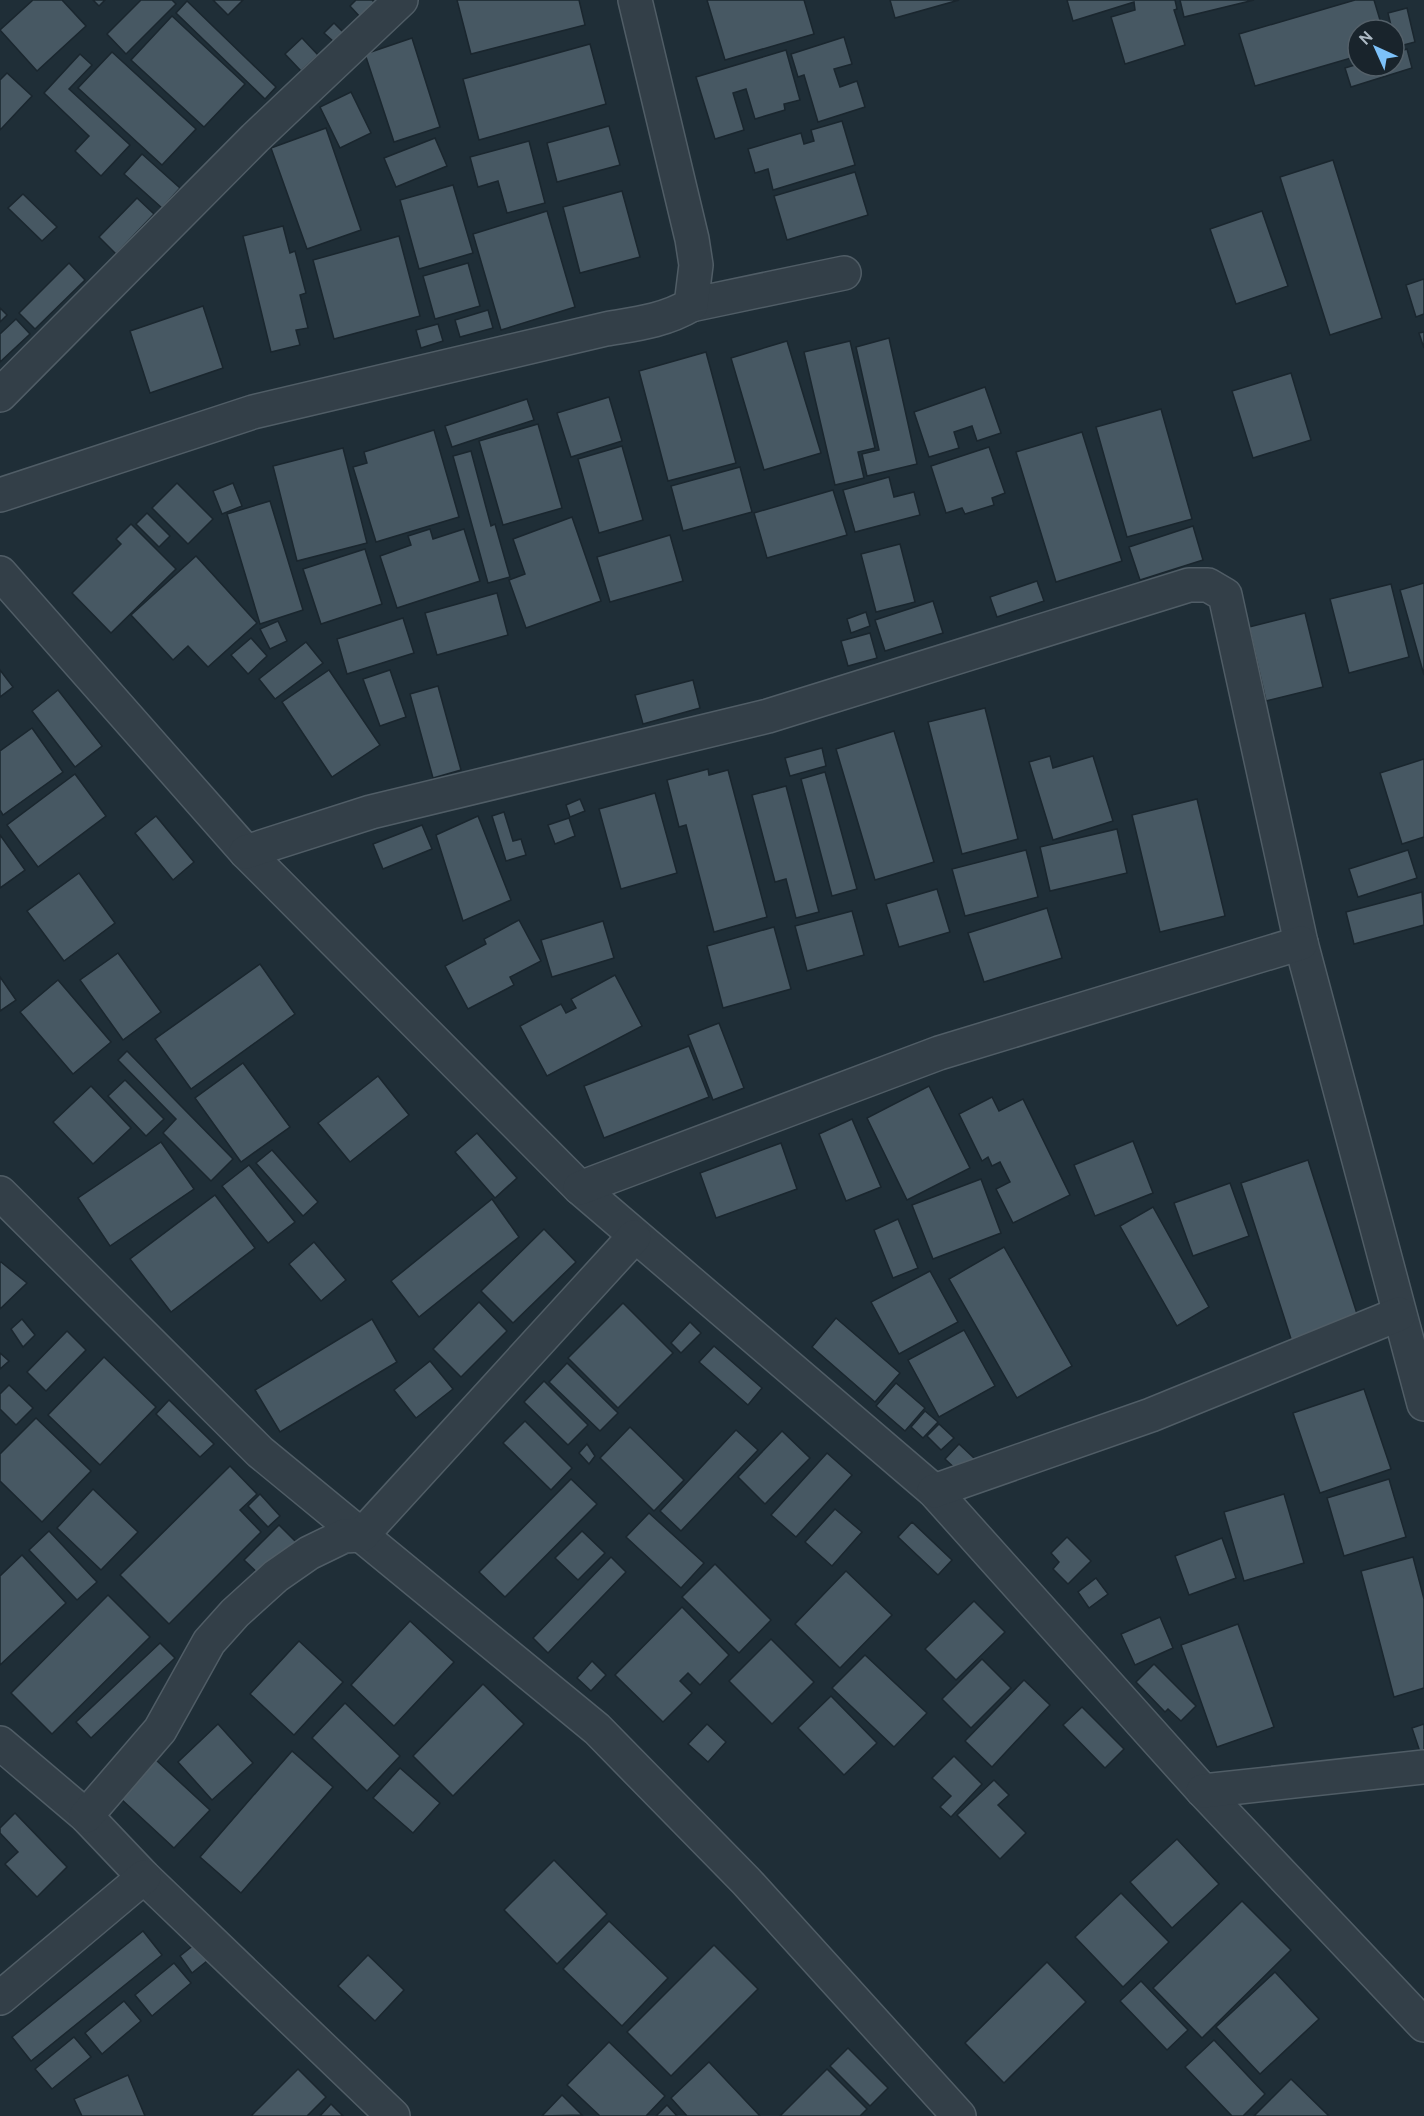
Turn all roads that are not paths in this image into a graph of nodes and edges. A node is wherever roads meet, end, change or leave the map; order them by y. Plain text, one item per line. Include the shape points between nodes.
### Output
1 (401, 0) edge
2 (635, 0) edge
3 (844, 273) dead end
4 (691, 305) junction
5 (0, 395) edge
6 (0, 495) edge
7 (0, 573) edge
8 (246, 852) junction
9 (1301, 943) junction
10 (580, 1188) junction
11 (0, 1193) edge
12 (634, 1237) junction
13 (1399, 1314) junction
14 (1424, 1404) edge
15 (934, 1491) junction
16 (362, 1535) junction
17 (0, 1743) edge
18 (1424, 1767) edge
19 (1203, 1791) junction
20 (86, 1816) junction
21 (144, 1877) junction
22 (0, 1998) edge
23 (1424, 2025) edge
24 (393, 2116) edge
25 (959, 2116) edge

1 - 5 street via 255,138
2 - 4 street via 692,239 696,266
3 - 4 street
4 - 6 street via 653,321 253,412
7 - 8 street
8 - 9 street via 371,812 768,716 1189,585 1208,585 1225,595
8 - 10 street
9 - 10 street via 939,1053
9 - 13 street
10 - 12 street
11 - 16 street via 260,1452
12 - 15 street
12 - 16 street
13 - 14 street
13 - 15 street via 1151,1415
15 - 19 street
16 - 20 street via 344,1536 309,1553 235,1613 209,1642 160,1731
16 - 25 street via 597,1729 746,1881
17 - 20 street
18 - 19 street
19 - 23 street
20 - 21 street
21 - 22 street
21 - 24 street

